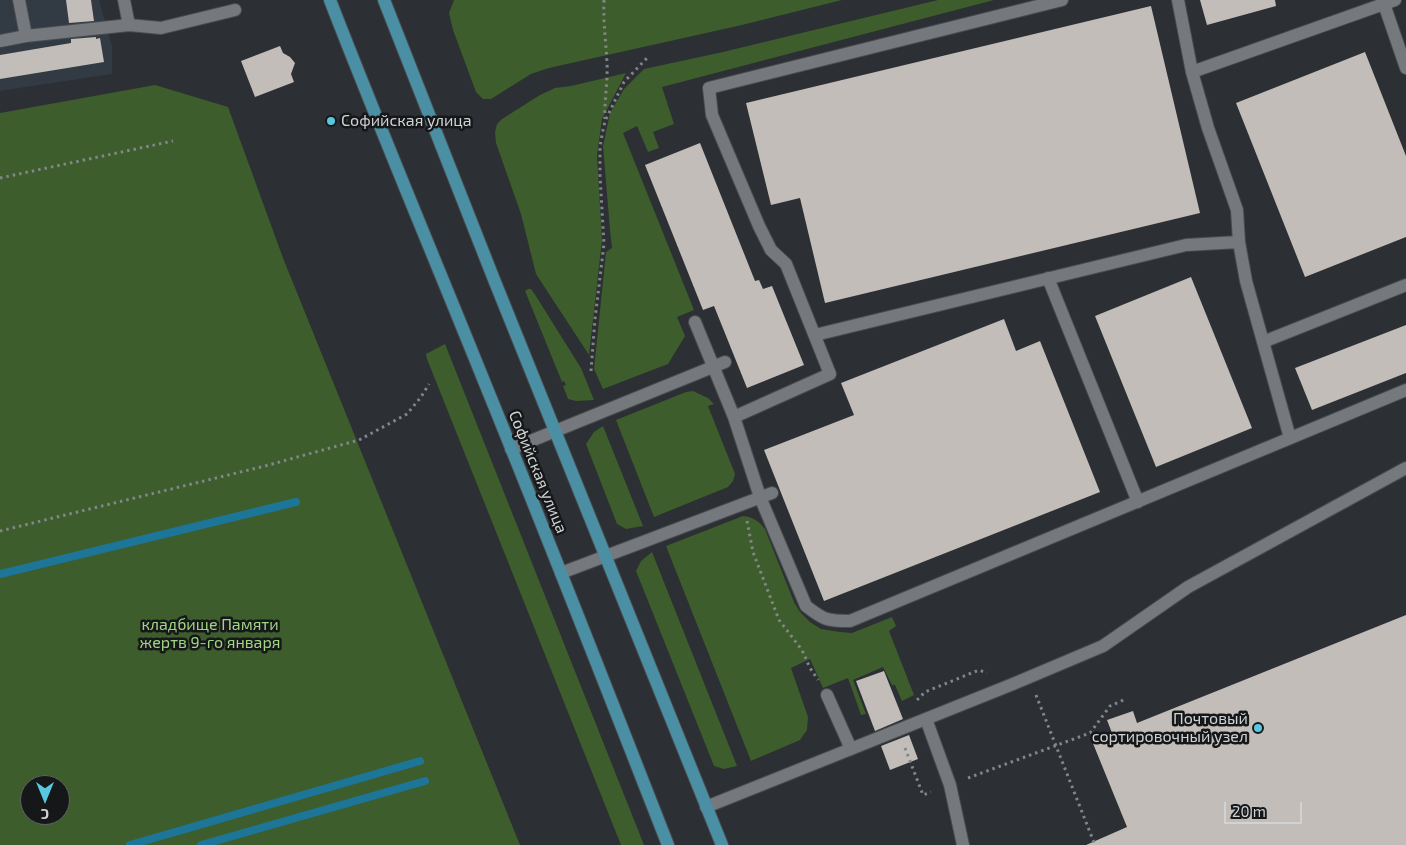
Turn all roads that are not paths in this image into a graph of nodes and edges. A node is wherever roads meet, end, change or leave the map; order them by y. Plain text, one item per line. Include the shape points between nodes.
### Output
1 (19, 0) edge
2 (124, 0) edge
3 (330, 0) edge
4 (384, 0) edge
5 (1062, 0) edge
6 (1178, 0) edge
7 (1389, 2) edge
8 (235, 10) dead end
9 (129, 25) junction
10 (26, 36) junction
11 (0, 41) edge
12 (1406, 68) edge
13 (1192, 72) junction
14 (1239, 242) junction
15 (1048, 278) junction
16 (1406, 285) edge
17 (695, 322) dead end
18 (815, 334) junction
19 (1263, 342) junction
20 (719, 364) junction
21 (1406, 390) edge
22 (734, 417) junction
23 (555, 431) junction
24 (1290, 438) junction
25 (511, 449) junction
26 (1406, 468) edge
27 (766, 495) junction
28 (1138, 502) junction
29 (605, 556) junction
30 (561, 573) junction
31 (828, 695) road end
32 (926, 719) junction
33 (851, 749) junction
34 (706, 807) junction
35 (668, 845) edge
36 (722, 845) edge
37 (963, 845) edge

1 - 10 lane
2 - 9 lane
3 - 25 main road, Софийская улица
4 - 23 main road, Софийская улица
5 - 18 lane via 709,88 712,115 759,226 771,250 786,264
6 - 13 lane
7 - 12 lane
7 - 13 lane
8 - 9 lane via 161,28
9 - 10 lane
10 - 11 lane
13 - 14 lane via 1237,210
14 - 15 lane via 1186,245
14 - 19 lane
15 - 18 lane
15 - 28 lane
16 - 19 lane
17 - 20 lane
18 - 22 lane via 830,374
19 - 24 lane
20 - 22 lane
20 - 23 lane
21 - 24 lane
22 - 27 lane
23 - 25 lane
23 - 29 main road, Софийская улица
24 - 28 lane
25 - 30 main road, Софийская улица
26 - 32 lane via 1188,586 1103,646
27 - 28 lane via 806,606 832,621 850,621
27 - 29 lane
29 - 30 lane
29 - 34 main road, Софийская улица
30 - 35 main road, Софийская улица
31 - 33 lane
32 - 33 lane
32 - 37 lane via 950,785
33 - 34 lane
34 - 36 main road, Софийская улица

